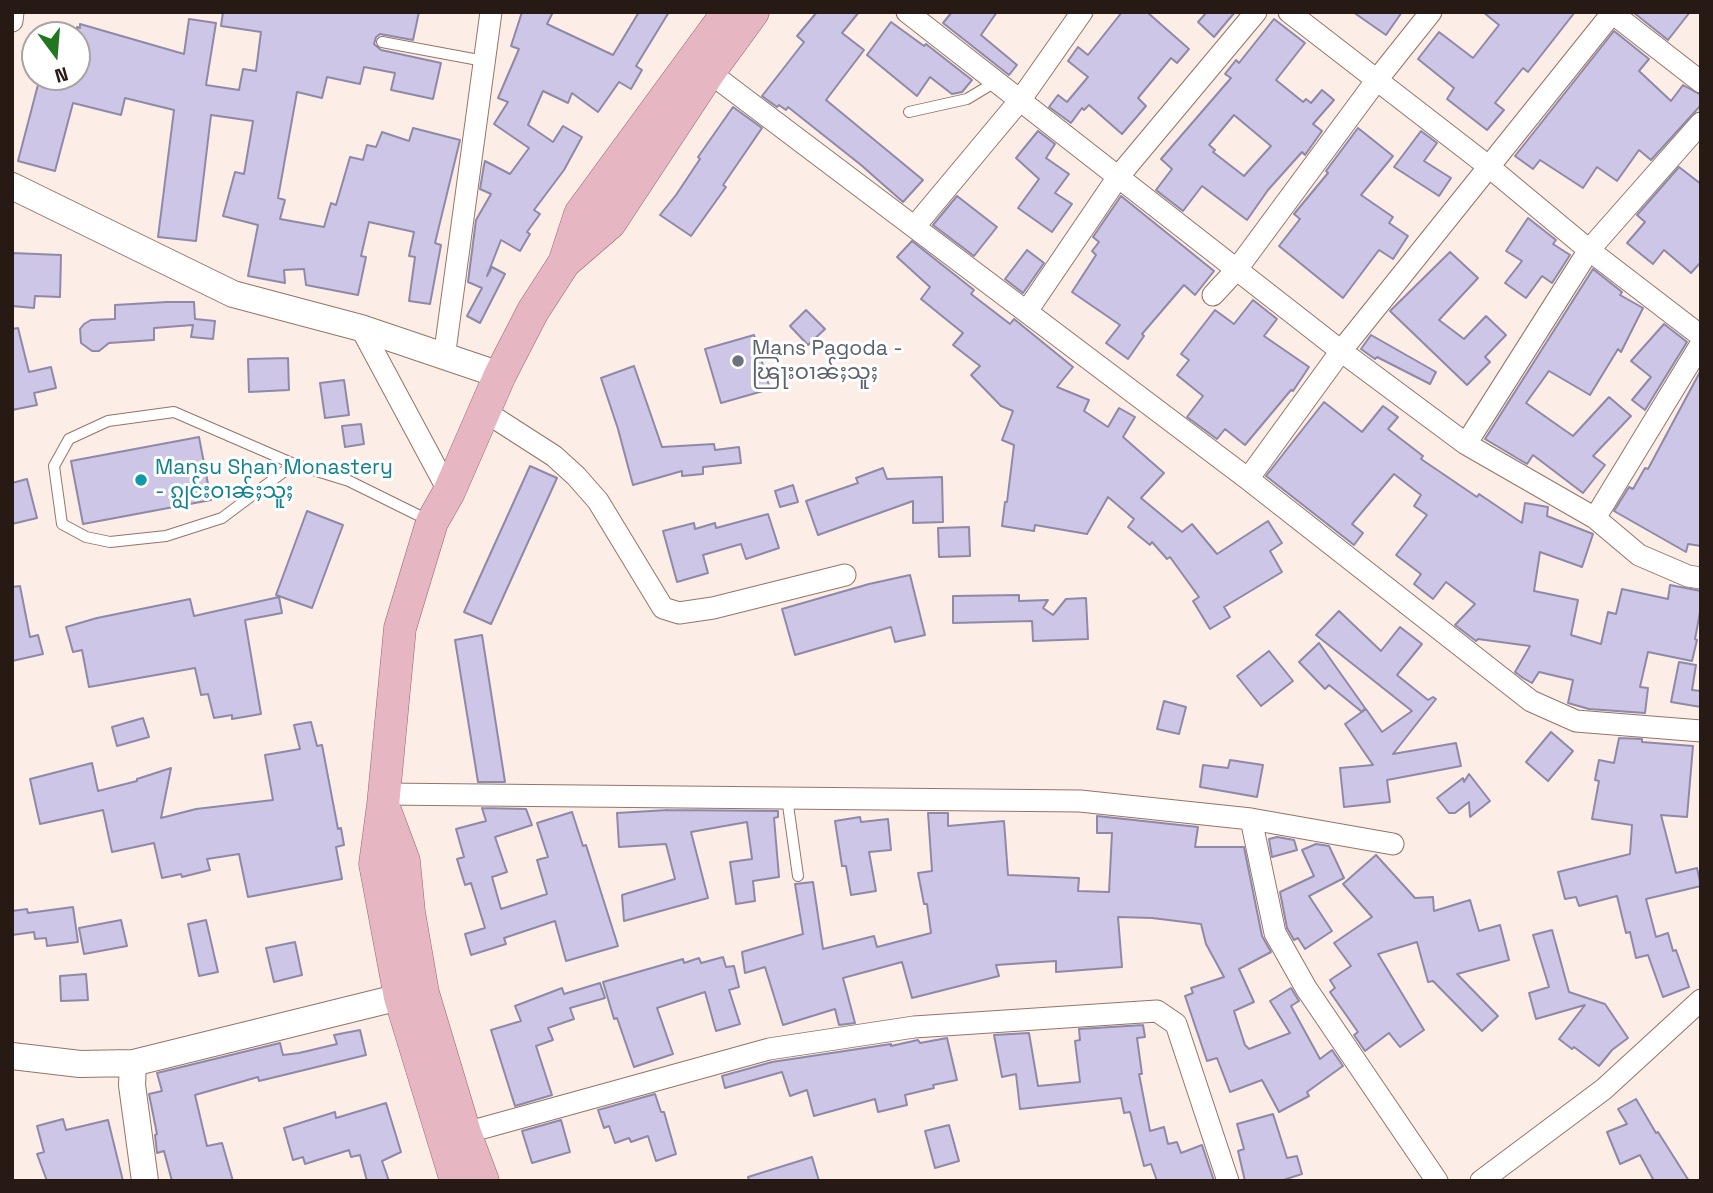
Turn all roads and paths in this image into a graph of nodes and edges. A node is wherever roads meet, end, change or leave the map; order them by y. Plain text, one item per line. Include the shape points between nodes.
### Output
1 (13, 12) edge
2 (491, 12) edge
3 (728, 12) edge
4 (753, 12) edge
5 (907, 12) edge
6 (1082, 12) edge
7 (1256, 12) edge
8 (1289, 12) edge
9 (1431, 12) edge
10 (1612, 12) edge
11 (12, 21) edge
12 (382, 42) dead end
13 (484, 61) junction
14 (701, 66) junction
15 (997, 81) junction
16 (1376, 81) junction
17 (1701, 82) edge
18 (1021, 100) junction
19 (909, 112) dead end
20 (1701, 123) edge
21 (1488, 166) junction
22 (1118, 177) junction
23 (12, 186) edge
24 (915, 226) junction
25 (1589, 250) junction
26 (1237, 269) junction
27 (1213, 295) dead end
28 (1027, 311) junction
29 (361, 328) junction
30 (1701, 337) edge
31 (1701, 344) edge
32 (1340, 351) junction
33 (444, 358) junction
34 (500, 375) junction
35 (484, 411) junction
36 (1466, 444) junction
37 (294, 464) junction
38 (1248, 479) junction
39 (449, 492) junction
40 (1595, 518) junction
41 (432, 522) junction
42 (845, 575) dead end
43 (1701, 578) edge
44 (1701, 731) edge
45 (786, 798) junction
46 (383, 799) junction
47 (1251, 819) junction
48 (1393, 844) dead end
49 (798, 876) dead end
50 (400, 997) junction
51 (1701, 999) edge
52 (12, 1056) edge
53 (133, 1063) junction
54 (466, 1133) junction
55 (145, 1181) edge
56 (456, 1181) edge
57 (483, 1181) edge
58 (1228, 1181) edge
59 (1437, 1181) edge
60 (1480, 1181) edge

1 - 11 street
2 - 13 street
3 - 14 main road
4 - 14 main road
5 - 15 street
6 - 18 street
7 - 22 street
8 - 16 street
9 - 16 street
10 - 17 street
10 - 21 street
12 - 13 lane
13 - 33 street
14 - 24 street
14 - 34 main road via 580,214 564,263
15 - 18 street
15 - 19 lane via 967,99
16 - 21 street
16 - 26 street
18 - 22 street
18 - 24 street
20 - 25 street
21 - 25 street
21 - 32 street
22 - 26 street
22 - 28 street
23 - 29 street via 233,294
24 - 28 street
25 - 30 street
25 - 36 street
26 - 27 street
26 - 32 street
28 - 38 street
29 - 33 street
29 - 39 street
31 - 40 street
32 - 36 street
32 - 38 street
33 - 34 street
34 - 35 main road
35 - 39 main road
35 - 42 street via 576,475 598,500 663,608 679,613 713,608
36 - 40 street
37 - 37 lane via 222,518 166,537 110,542 86,537 62,524 54,466 69,439 108,421 174,412
37 - 41 lane via 349,481
38 - 44 street via 1531,701 1576,721
39 - 41 main road
40 - 43 street via 1639,555
41 - 46 main road via 400,628
45 - 46 street
45 - 47 street via 1080,801
45 - 49 lane
46 - 50 main road via 375,864
46 - 54 main road via 404,861 423,992
47 - 48 street
47 - 59 street via 1275,933 1306,988
50 - 53 street
50 - 56 main road
51 - 60 street via 1604,1089
52 - 53 street via 80,1064
53 - 55 street
54 - 57 main road
54 - 58 street via 769,1049 914,1027 1157,1011 1176,1024

